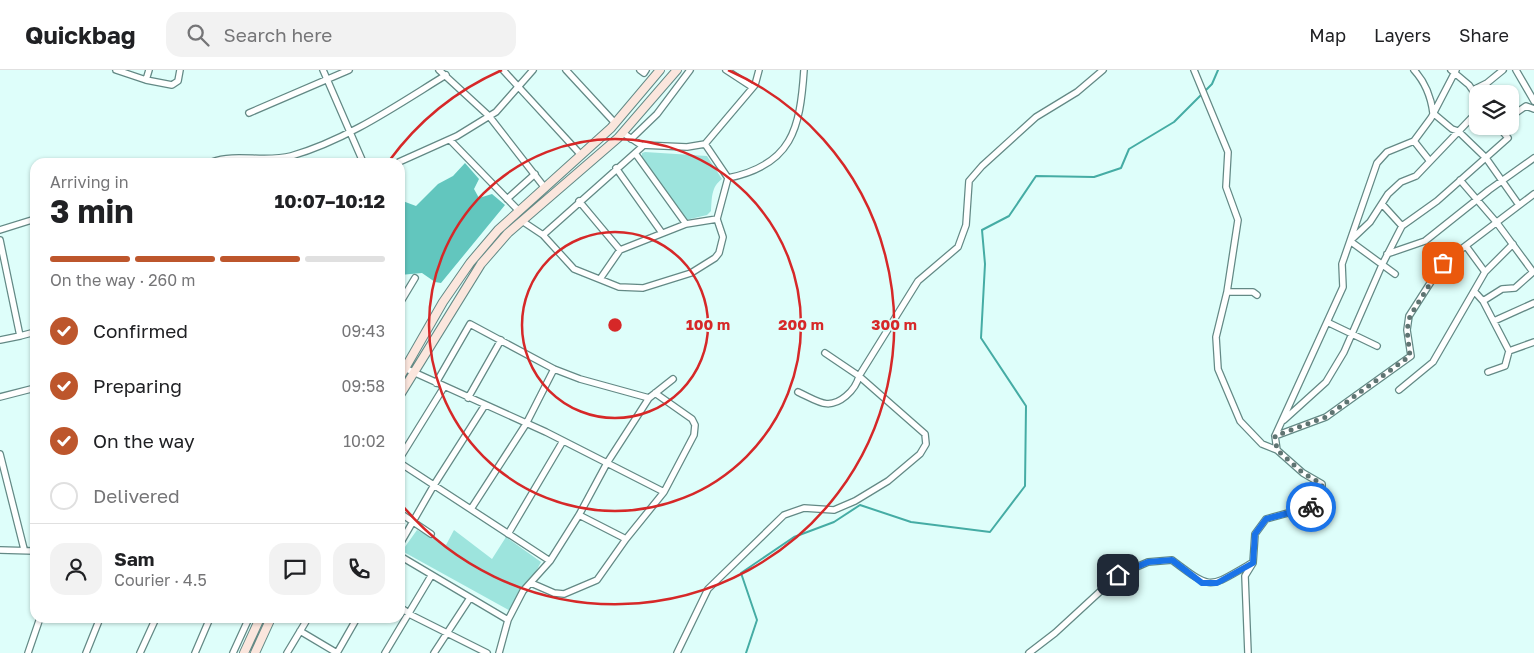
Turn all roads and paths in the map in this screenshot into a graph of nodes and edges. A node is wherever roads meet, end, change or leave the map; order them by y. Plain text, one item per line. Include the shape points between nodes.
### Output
1 (116, 70) edge
2 (150, 70) edge
3 (180, 70) edge
4 (322, 70) edge
5 (349, 70) edge
6 (439, 70) edge
7 (503, 70) edge
8 (532, 70) edge
9 (566, 70) edge
10 (640, 70) edge
11 (646, 70) edge
12 (660, 70) edge
13 (677, 70) edge
14 (690, 70) edge
15 (726, 70) edge
16 (759, 70) edge
17 (804, 70) edge
18 (1103, 70) edge
19 (1194, 70) edge
20 (1414, 70) edge
21 (1503, 70) edge
22 (1516, 70) edge
23 (1453, 71) edge
24 (446, 75) junction
25 (146, 80) junction
26 (327, 80) junction
27 (1469, 85) edge
28 (1483, 85) edge
29 (519, 86) junction
30 (752, 87) junction
31 (1534, 101) edge
32 (1534, 109) edge
33 (1519, 111) edge
34 (249, 113) dead end
35 (1433, 113) junction
36 (489, 116) junction
37 (1469, 121) edge
38 (615, 123) junction
39 (1458, 131) junction
40 (349, 133) junction
41 (623, 133) junction
42 (1506, 135) edge
43 (450, 140) junction
44 (631, 140) junction
45 (1414, 141) junction
46 (704, 144) junction
47 (644, 145) junction
48 (635, 153) junction
49 (581, 155) junction
50 (273, 158) edge
51 (361, 158) edge
52 (1486, 158) junction
53 (1534, 158) edge
54 (405, 159) edge
55 (1428, 160) junction
56 (616, 168) junction
57 (535, 174) junction
58 (728, 178) junction
59 (1460, 180) junction
60 (1502, 181) junction
61 (545, 188) junction
62 (1534, 194) edge
63 (508, 199) junction
64 (1477, 200) junction
65 (579, 201) junction
66 (1382, 204) junction
67 (1519, 206) junction
68 (519, 211) junction
69 (717, 219) junction
70 (30, 221) edge
71 (522, 221) junction
72 (1497, 223) junction
73 (686, 224) junction
74 (1402, 226) junction
75 (0, 230) edge
76 (662, 233) junction
77 (543, 235) junction
78 (0, 240) edge
79 (1350, 241) junction
80 (1513, 244) junction
81 (1466, 246) junction
82 (620, 250) junction
83 (1387, 254) junction
84 (1382, 265) junction
85 (1485, 272) junction
86 (1534, 272) edge
87 (1395, 274) dead end
88 (415, 278) dead end
89 (600, 279) junction
90 (1474, 291) junction
91 (1227, 292) junction
92 (405, 295) edge
93 (1257, 295) dead end
94 (1483, 301) junction
95 (1534, 303) edge
96 (1327, 322) junction
97 (1494, 322) junction
98 (30, 333) edge
99 (1352, 335) junction
100 (20, 336) junction
101 (0, 340) edge
102 (501, 340) junction
103 (1534, 342) edge
104 (1377, 346) dead end
105 (1509, 351) junction
106 (825, 353) dead end
107 (405, 362) edge
108 (405, 368) edge
109 (554, 370) junction
110 (414, 372) junction
111 (1488, 372) dead end
112 (859, 376) junction
113 (673, 379) dead end
114 (436, 383) junction
115 (405, 387) edge
116 (444, 387) junction
117 (30, 389) edge
118 (1399, 390) dead end
119 (655, 392) junction
120 (798, 392) dead end
121 (0, 397) edge
122 (468, 398) junction
123 (648, 398) junction
124 (485, 405) junction
125 (1281, 423) junction
126 (526, 424) junction
127 (1275, 436) junction
128 (563, 441) junction
129 (405, 450) edge
130 (1277, 450) junction
131 (0, 454) edge
132 (607, 463) junction
133 (405, 466) edge
134 (434, 485) junction
135 (664, 492) junction
136 (471, 509) junction
137 (579, 515) junction
138 (405, 516) edge
139 (414, 522) junction
140 (431, 534) dead end
141 (508, 534) junction
142 (405, 536) edge
143 (626, 539) junction
144 (24, 549) junction
145 (0, 550) edge
146 (30, 550) edge
147 (405, 559) edge
148 (550, 561) junction
149 (1253, 563) junction
150 (431, 576) junction
151 (531, 583) junction
152 (470, 598) junction
153 (405, 610) edge
154 (409, 613) junction
155 (405, 620) edge
156 (508, 620) junction
157 (38, 623) edge
158 (98, 623) edge
159 (154, 623) edge
160 (208, 623) edge
161 (247, 623) edge
162 (258, 623) edge
163 (269, 623) edge
164 (305, 623) edge
165 (353, 623) edge
166 (403, 623) edge
167 (300, 631) junction
168 (446, 631) junction
169 (28, 653) edge
170 (86, 653) edge
171 (140, 653) edge
172 (195, 653) edge
173 (233, 653) edge
174 (244, 653) edge
175 (255, 653) edge
176 (288, 653) edge
177 (337, 653) edge
178 (385, 653) edge
179 (434, 653) edge
180 (487, 653) edge
181 (499, 653) edge
182 (677, 653) edge
183 (1029, 653) edge
184 (1248, 653) edge

1 - 25 street
2 - 25 street
3 - 25 street via 178,81 172,85
4 - 26 street
5 - 26 street
6 - 24 street
7 - 29 street
8 - 29 street
9 - 38 street
10 - 11 street via 644,73
12 - 38 main road
13 - 41 main road
14 - 44 street via 657,114
15 - 30 street
16 - 30 street
17 - 58 street via 801,107 785,150 760,170
18 - 112 street via 1077,92 1036,117 969,181 966,225 958,247 918,282
19 - 91 street via 1228,152 1226,187 1238,220
20 - 35 street via 1422,78
21 - 28 street
22 - 31 street
23 - 27 street
23 - 35 street
24 - 36 street
24 - 40 street
26 - 34 street
26 - 40 street
29 - 36 street
29 - 49 street
30 - 46 street
32 - 33 street via 1526,106
35 - 39 street
35 - 45 street
36 - 43 street
36 - 57 street
37 - 39 street
38 - 49 main road
39 - 52 street
39 - 55 street
40 - 50 street via 290,156
40 - 51 street
41 - 44 street
41 - 71 main road
42 - 52 street via 1508,138
43 - 54 street
43 - 63 street
44 - 47 street
45 - 55 street
45 - 79 street via 1387,152 1377,163
46 - 47 street via 687,147
46 - 58 street
47 - 48 street
48 - 56 street
48 - 73 street
49 - 61 main road
52 - 59 street
52 - 60 street
53 - 60 street
55 - 66 street via 1416,176 1401,182
56 - 65 street
56 - 76 street
57 - 61 street
57 - 63 street
58 - 69 street
59 - 64 street
59 - 74 street
60 - 64 street
60 - 67 street
61 - 68 main road
62 - 67 street
63 - 68 street
64 - 72 street
64 - 83 street via 1425,241
65 - 77 street
65 - 82 street
66 - 74 street
66 - 79 street via 1370,222
67 - 72 street
68 - 107 main road via 470,263
69 - 73 street
69 - 89 street via 723,238 718,253 691,273 643,288 619,287
70 - 75 street
71 - 77 street
71 - 110 main road via 481,264
72 - 80 street
72 - 81 street
73 - 76 street
74 - 83 street
76 - 82 street
77 - 89 street via 574,270
78 - 100 street
79 - 84 street
79 - 96 street via 1342,264 1343,287
80 - 85 street
80 - 86 street
81 - 85 street
81 - 127 street via 1443,263 1414,306 1407,330 1410,356 1326,417
82 - 89 street
83 - 84 street
84 - 87 street
84 - 99 street
85 - 90 street
86 - 94 street via 1515,288 1502,289
88 - 92 street
90 - 94 street
90 - 118 street via 1433,362
91 - 93 street via 1253,292
91 - 130 street via 1216,337 1218,370 1240,421 1262,444
94 - 97 street
95 - 97 street
96 - 99 street
96 - 125 street
97 - 105 street
98 - 100 street
99 - 104 street
99 - 125 street via 1326,382
100 - 101 street
102 - 109 street
102 - 114 street via 470,324
102 - 122 street
103 - 105 street
105 - 111 street via 1505,366
106 - 112 street
108 - 110 street
109 - 123 street
109 - 126 street
110 - 114 street
110 - 115 main road
112 - 120 street via 856,386 836,404 830,405
112 - 182 street via 925,434 926,444 920,454 888,482 834,510 804,508 784,515 708,589
113 - 119 street
114 - 116 street
116 - 122 street
116 - 129 street
117 - 121 street
119 - 123 street
119 - 135 street via 692,419 695,425 694,435
122 - 124 street
123 - 132 street
124 - 126 street
124 - 134 street
125 - 127 street
126 - 128 street
126 - 136 street
127 - 130 street
128 - 132 street
128 - 141 street
130 - 149 street via 1303,473 1322,484 1322,500 1310,507 1266,519 1255,534
131 - 144 street
132 - 135 street
132 - 137 street
133 - 134 street
134 - 136 street
134 - 139 street
135 - 143 street
136 - 141 street
137 - 143 street
137 - 148 street
138 - 139 street
139 - 140 street
139 - 142 street
141 - 148 street
143 - 151 street via 606,570 584,587 564,594
144 - 145 street
144 - 146 street
147 - 150 street
148 - 151 street
149 - 183 street via 1217,583 1202,583 1172,560 1148,562 1118,575
149 - 184 street via 1245,576
150 - 152 street
150 - 154 street
151 - 156 street via 523,591
152 - 156 street
152 - 168 street
153 - 154 street
154 - 155 street
154 - 168 street
156 - 181 street
157 - 169 street
158 - 170 street
159 - 171 street
160 - 172 street
161 - 173 street
162 - 174 main road
163 - 175 main road
164 - 167 street
165 - 177 street
166 - 178 street
167 - 176 street
167 - 177 street
168 - 179 street
168 - 180 street

